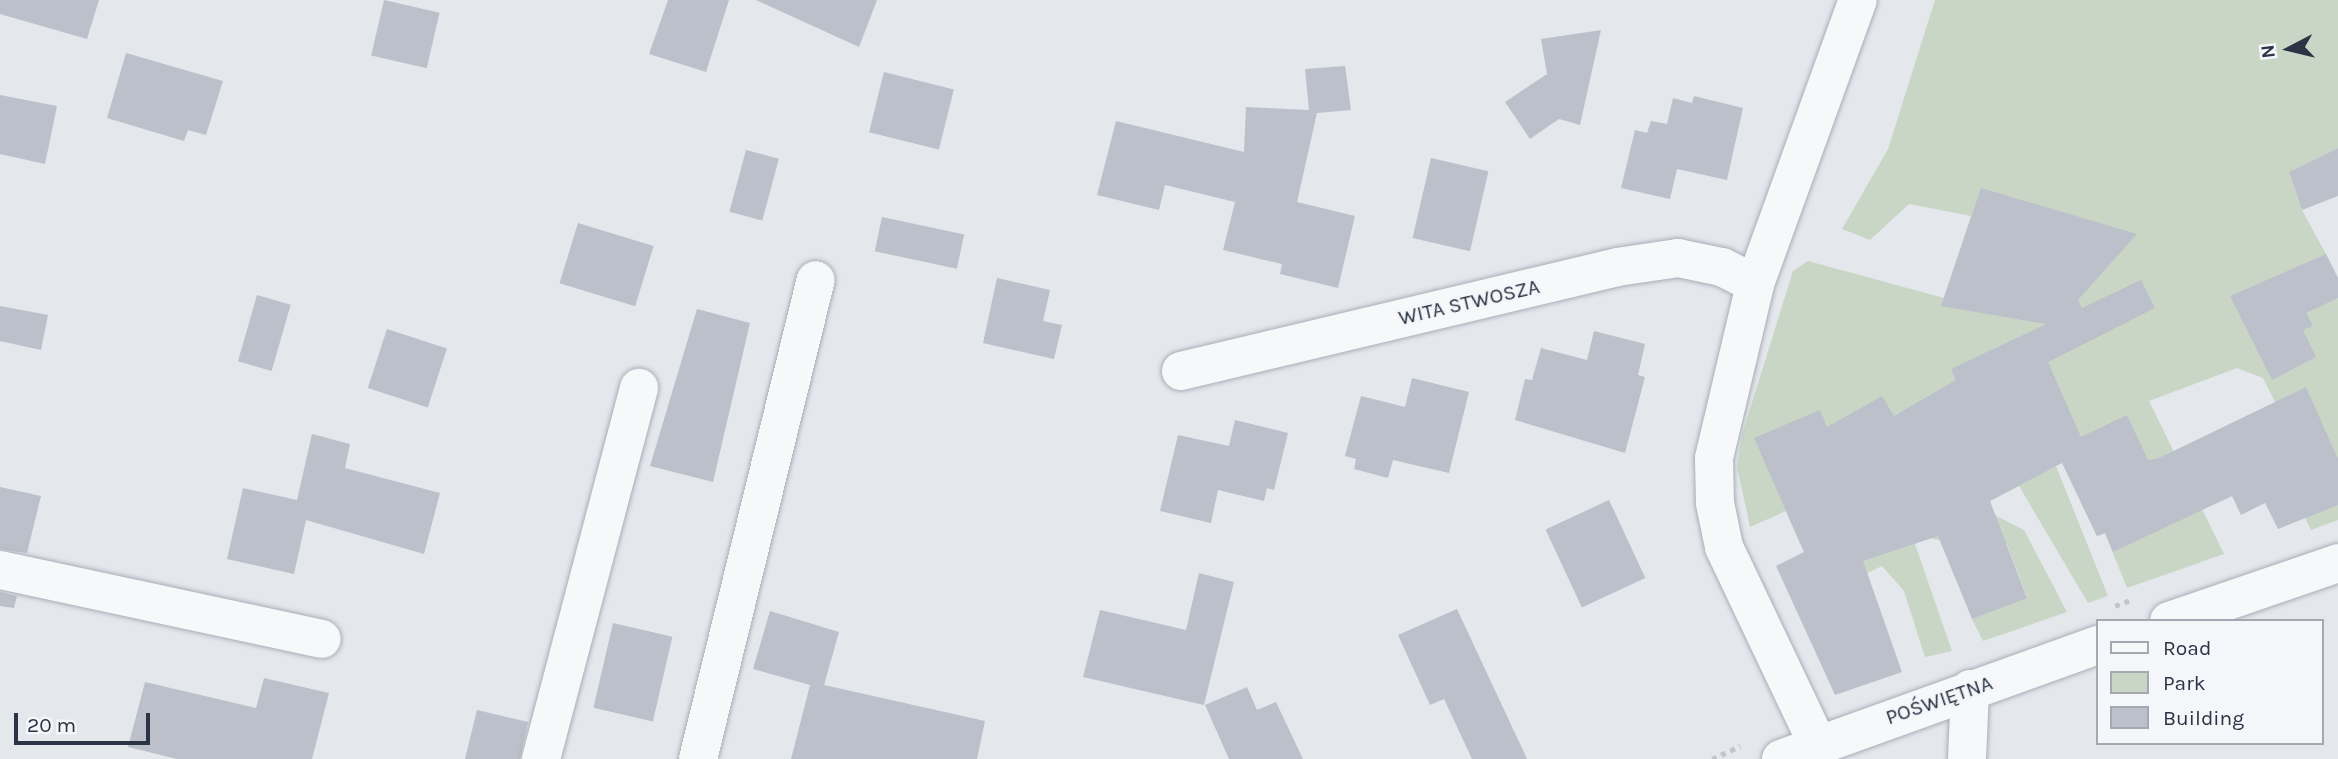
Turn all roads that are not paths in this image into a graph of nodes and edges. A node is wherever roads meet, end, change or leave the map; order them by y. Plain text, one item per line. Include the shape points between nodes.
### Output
1 (1858, 0) edge
2 (817, 280) dead end
3 (1755, 285) junction
4 (1181, 371) dead end
5 (639, 388) dead end
6 (2338, 563) edge
7 (0, 570) edge
8 (2155, 609) edge
9 (2096, 630) edge
10 (322, 639) dead end
11 (1970, 689) junction
12 (1817, 743) junction
13 (541, 759) edge
14 (698, 759) edge
15 (1782, 759) edge
16 (1967, 759) edge

1 - 3 street
2 - 14 street
3 - 4 street, WITA STWOSZA via 1722,267 1678,258 1617,267
3 - 12 street via 1714,458 1715,503 1724,547
5 - 13 street
6 - 8 street
7 - 10 street
9 - 11 street, POŚWIĘTNA
11 - 12 street, POŚWIĘTNA
11 - 16 street
12 - 15 street, POŚWIĘTNA

